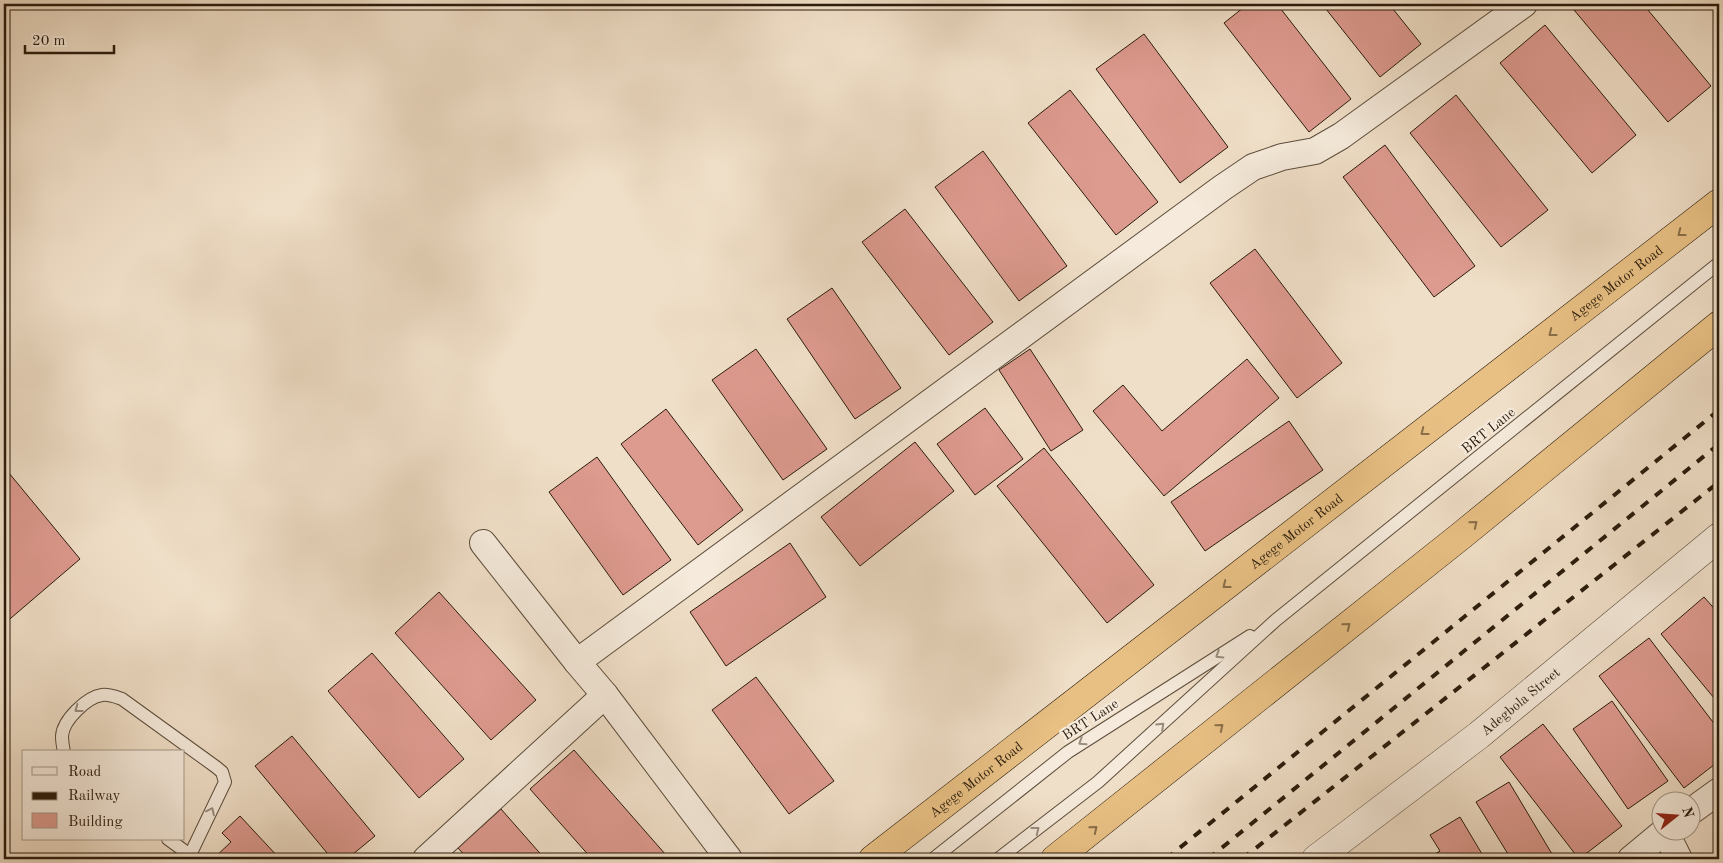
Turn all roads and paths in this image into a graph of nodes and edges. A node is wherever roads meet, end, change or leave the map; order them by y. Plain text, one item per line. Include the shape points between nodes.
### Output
1 (1524, 4) edge
2 (1719, 203) edge
3 (1719, 263) edge
4 (1719, 325) edge
5 (1719, 537) edge
6 (483, 543) dead end
7 (1276, 620) junction
8 (577, 662) junction
9 (605, 695) junction
10 (64, 750) edge
11 (1719, 791) edge
12 (1700, 805) edge
13 (169, 840) edge
14 (1654, 840) edge
15 (1670, 840) edge
16 (189, 857) edge
17 (431, 858) edge
18 (727, 859) edge
19 (873, 859) edge
20 (933, 859) edge
21 (998, 859) edge
22 (1055, 859) edge
23 (1316, 859) edge
24 (1631, 859) edge
25 (1679, 859) edge

1 - 8 street via 1342,136 1315,151 1253,167 1222,188
2 -> 19 highway, Agege Motor Road
3 - 7 lane, BRT Lane
22 -> 4 highway via 1462,535
5 - 23 street, Adegbola Street via 1479,734
6 - 8 street
7 -> 20 lane, BRT Lane via 1068,752
21 -> 7 lane, BRT Lane via 1098,782
8 - 9 street
9 - 17 street
9 - 18 street
16 -> 10 lane via 225,782 216,766 122,699 110,695 101,695 70,716 62,734
11 - 12 street
13 - 16 lane
14 - 24 street
15 - 25 street

